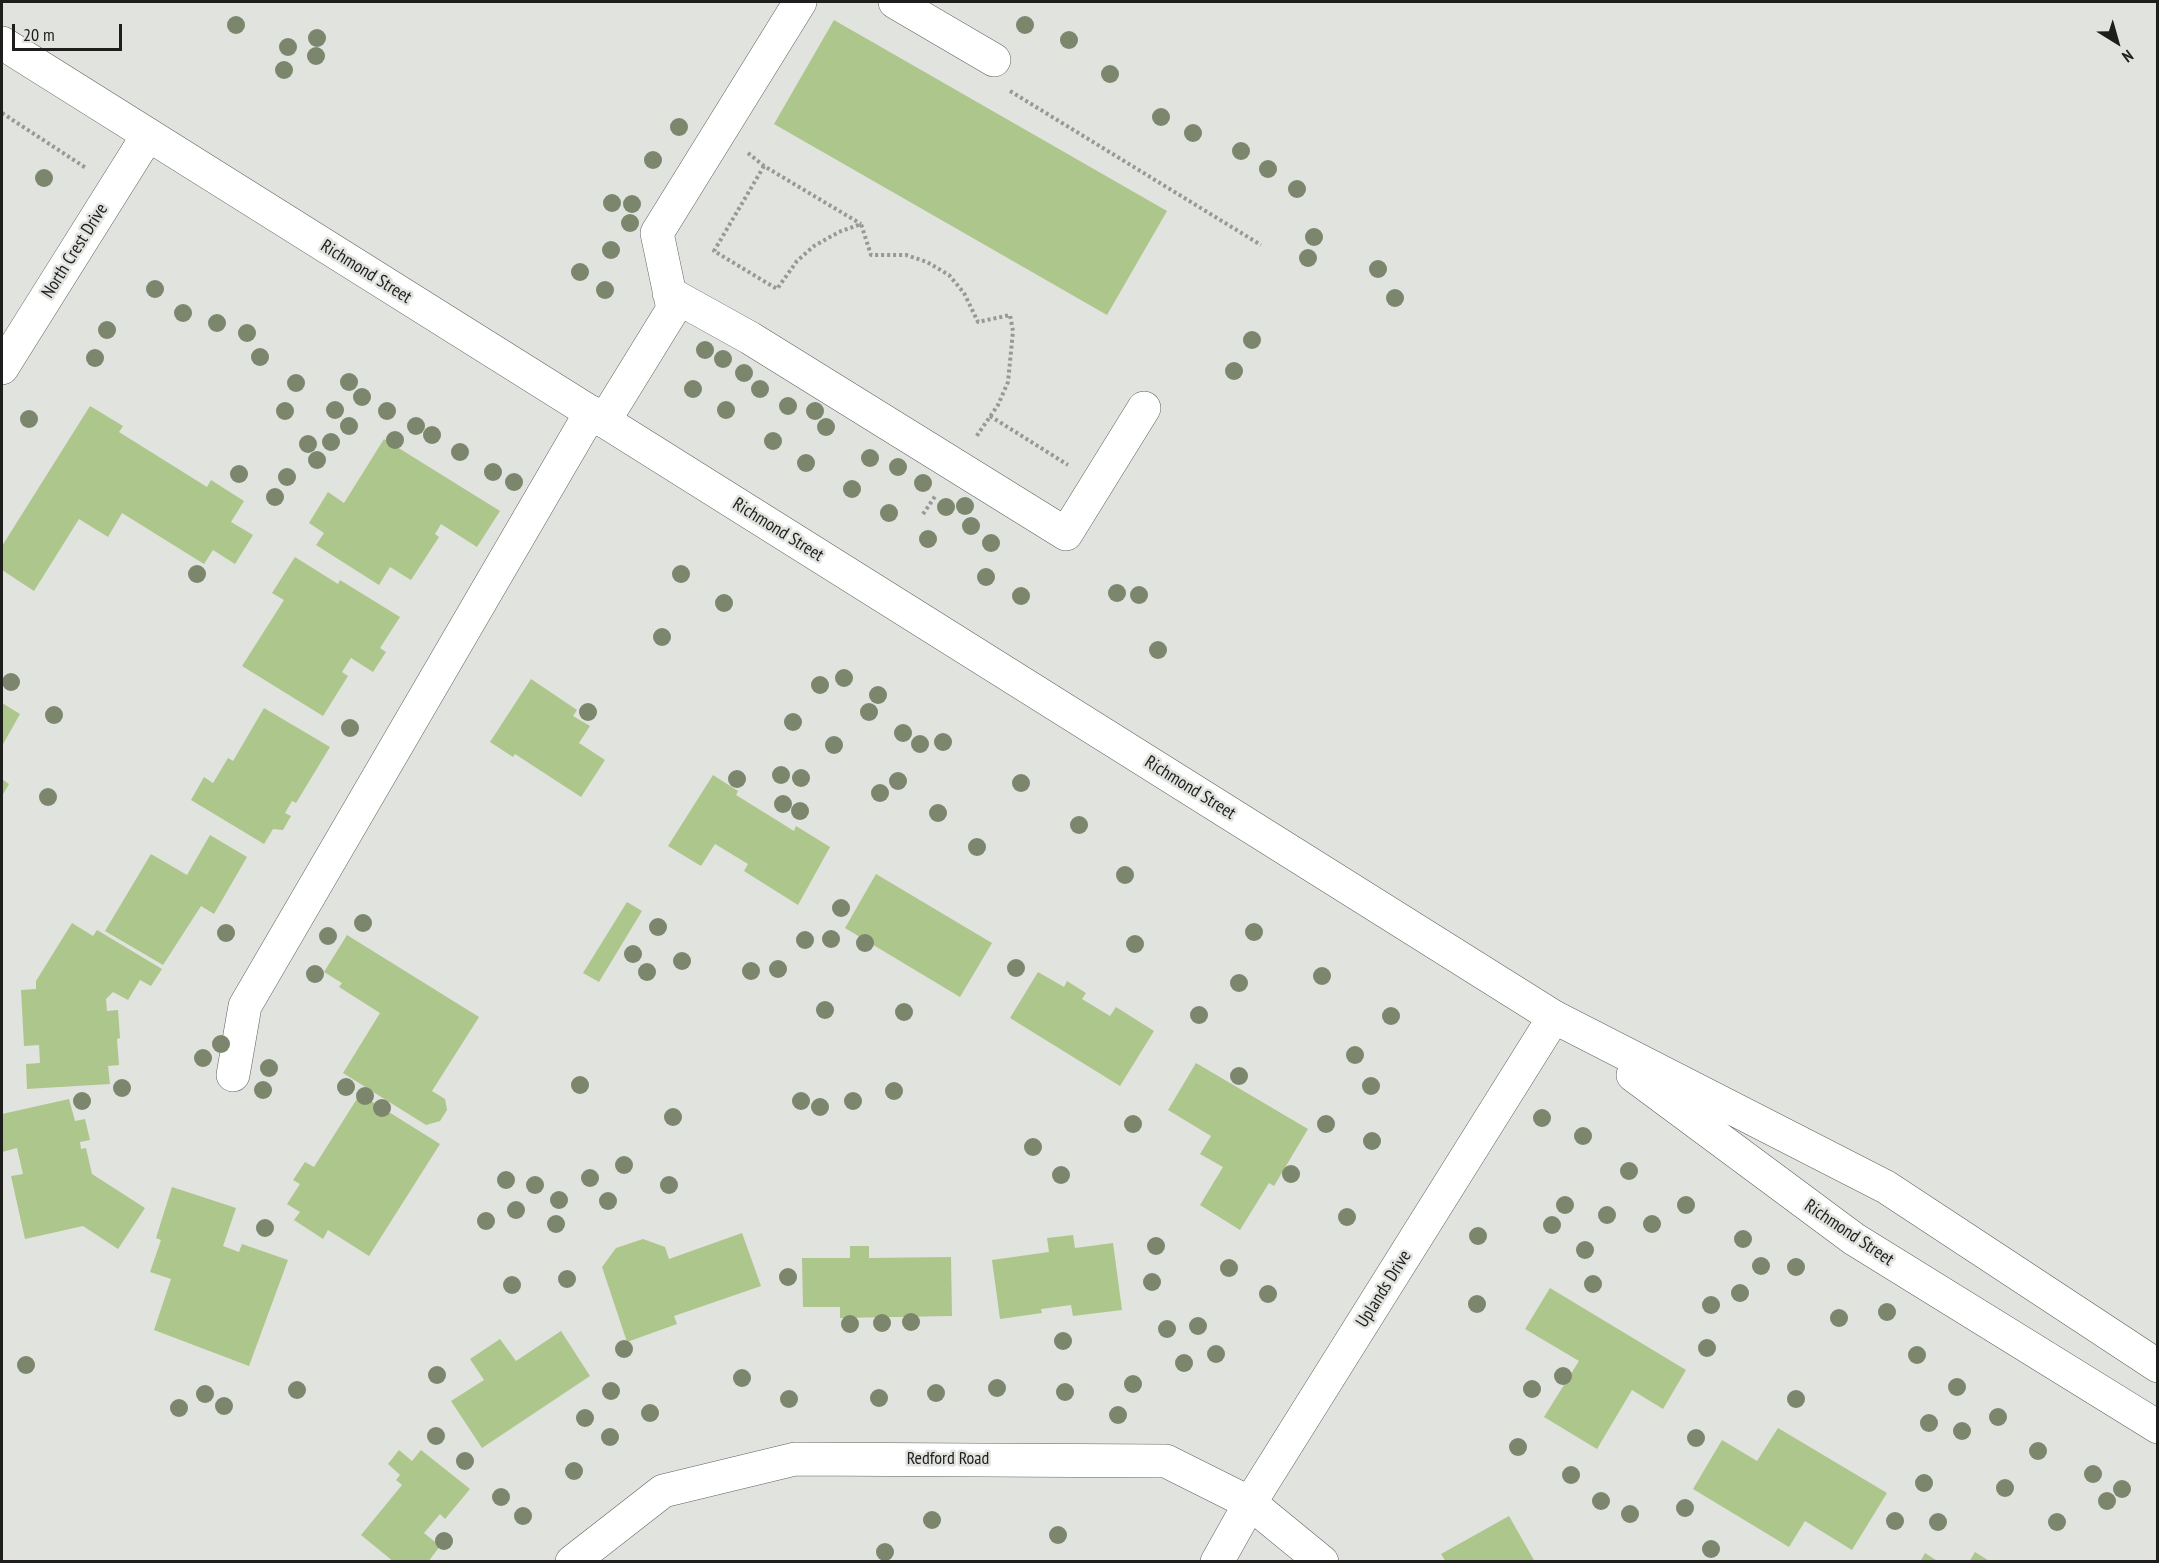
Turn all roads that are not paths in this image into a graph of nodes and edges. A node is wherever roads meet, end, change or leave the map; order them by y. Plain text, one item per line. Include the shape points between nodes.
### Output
1 (800, 2) edge
2 (895, 2) edge
3 (2, 43) edge
4 (998, 73) road end
5 (148, 135) junction
6 (669, 293) junction
7 (2, 368) edge
8 (1144, 408) dead end
9 (597, 417) junction
10 (1554, 1017) junction
11 (233, 1075) dead end
12 (2157, 1366) edge
13 (2157, 1427) edge
14 (1250, 1503) junction
15 (572, 1562) edge
16 (1217, 1562) edge
17 (1322, 1562) edge

1 - 6 main road via 657,233
2 - 4 main road
3 - 5 main road, Richmond Street
5 - 7 main road, North Crest Drive
5 - 9 main road, Richmond Street
6 - 8 main road via 750,338 1066,534
6 - 9 main road via 673,309
9 - 10 main road, Richmond Street
9 - 11 main road via 245,1006
10 - 12 main road, Richmond Street via 1886,1187
10 - 13 main road, Richmond Street via 1854,1239
10 - 14 main road, Uplands Drive
14 - 15 main road, Redford Road via 1166,1461 795,1458 663,1491
14 - 16 main road, Uplands Drive
14 - 17 main road, Redford Road

